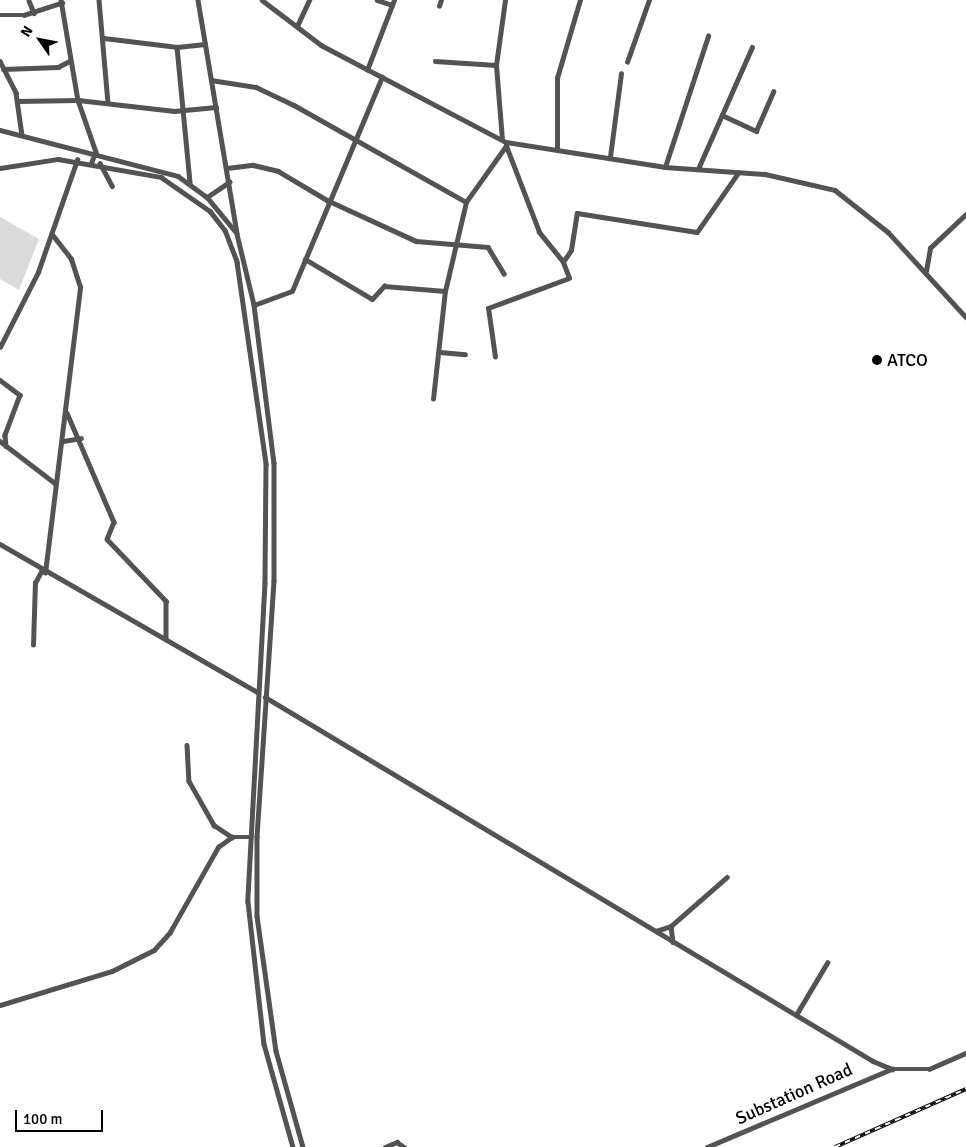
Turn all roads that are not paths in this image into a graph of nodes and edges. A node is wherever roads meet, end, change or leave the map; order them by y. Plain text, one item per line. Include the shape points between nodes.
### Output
1 (99, 0) edge
2 (198, 0) edge
3 (262, 0) edge
4 (309, 0) edge
5 (377, 0) edge
6 (440, 0) edge
7 (505, 0) edge
8 (580, 0) edge
9 (649, 0) edge
10 (29, 1) edge
11 (61, 2) edge
12 (393, 2) edge
13 (439, 6) dead end
14 (34, 13) junction
15 (0, 15) edge
16 (297, 26) junction
17 (708, 36) dead end
18 (104, 38) junction
19 (205, 44) junction
20 (177, 46) junction
21 (752, 46) dead end
22 (0, 61) edge
23 (70, 61) junction
24 (435, 61) dead end
25 (628, 62) dead end
26 (496, 65) junction
27 (3, 69) junction
28 (367, 70) junction
29 (621, 74) dead end
30 (382, 77) junction
31 (211, 80) junction
32 (773, 92) dead end
33 (18, 100) junction
34 (78, 100) junction
35 (108, 102) junction
36 (216, 107) junction
37 (186, 110) junction
38 (722, 115) junction
39 (0, 130) edge
40 (22, 136) junction
41 (355, 140) junction
42 (504, 143) junction
43 (557, 150) junction
44 (96, 152) junction
45 (610, 157) junction
46 (77, 160) junction
47 (92, 162) junction
48 (100, 162) junction
49 (140, 164) junction
50 (665, 167) junction
51 (0, 168) edge
52 (227, 168) junction
53 (698, 169) junction
54 (138, 171) junction
55 (738, 173) junction
56 (229, 182) junction
57 (190, 183) junction
58 (112, 186) dead end
59 (207, 197) junction
60 (326, 200) junction
61 (466, 202) junction
62 (966, 214) edge
63 (237, 234) junction
64 (52, 236) junction
65 (458, 245) junction
66 (305, 259) junction
67 (563, 262) junction
68 (926, 272) junction
69 (504, 274) dead end
70 (445, 291) junction
71 (254, 305) junction
72 (966, 318) edge
73 (0, 347) edge
74 (440, 352) junction
75 (464, 354) dead end
76 (495, 358) dead end
77 (0, 380) edge
78 (433, 399) dead end
79 (66, 411) junction
80 (81, 438) junction
81 (0, 441) edge
82 (63, 441) junction
83 (6, 446) junction
84 (55, 483) junction
85 (0, 544) edge
86 (44, 572) junction
87 (166, 638) junction
88 (33, 645) dead end
89 (257, 692) junction
90 (265, 697) junction
91 (187, 745) dead end
92 (250, 804) junction
93 (259, 805) junction
94 (232, 837) junction
95 (248, 837) junction
96 (727, 877) dead end
97 (671, 926) junction
98 (656, 931) junction
99 (673, 942) junction
100 (827, 963) dead end
101 (0, 1005) edge
102 (796, 1015) junction
103 (966, 1053) edge
104 (892, 1069) junction
105 (293, 1147) edge
106 (303, 1147) edge
107 (385, 1147) edge
108 (404, 1147) edge
109 (707, 1147) edge

1 - 18 street
2 - 19 street
3 - 16 street
4 - 16 street
5 - 12 street
6 - 13 street
7 - 26 street
8 - 43 street via 557,78
9 - 25 street
10 - 14 street
11 - 14 street
11 - 23 street
12 - 28 street
14 - 15 street
16 - 28 street
17 - 50 street
18 - 20 street
18 - 35 street
19 - 20 street
19 - 31 street
20 - 37 street
21 - 38 street
22 - 27 street
23 - 27 street via 58,68
23 - 34 street
24 - 26 street
26 - 42 street
27 - 33 street
28 - 30 street
29 - 45 street
30 - 41 street
30 - 42 street
31 - 36 street
31 - 41 street via 256,87
32 - 38 street via 756,131
33 - 34 street
33 - 40 street
34 - 35 street
34 - 44 street
35 - 37 street
36 - 37 street
36 - 52 street
37 - 57 street
38 - 53 street
39 - 40 street
40 - 44 street
41 - 60 street
41 - 61 street
42 - 43 street
42 - 61 street
42 - 67 street via 539,232
43 - 45 street
44 - 47 street
44 - 49 street
45 - 50 street
46 - 47 street
46 - 51 street via 31,160
46 - 64 street
47 - 48 street
48 - 54 street
48 - 58 street
49 - 54 street
49 - 57 street
50 - 53 street
52 - 56 street
52 - 60 street via 254,165 278,171
53 - 55 street
54 - 89 street via 174,183 210,211 230,241 242,283 266,464 265,583
55 - 67 street via 697,232 577,213 571,250
55 - 68 street via 835,190 862,208
56 - 59 street
56 - 63 street
57 - 59 street
59 - 63 street
60 - 65 street via 396,234
60 - 66 street
61 - 65 street
62 - 68 street via 930,248
63 - 71 street
64 - 73 street
64 - 79 street via 71,259 79,279
65 - 69 street via 488,247
65 - 70 street
66 - 70 street via 372,299 384,286
66 - 71 street via 292,291
67 - 76 street via 569,278 488,308
68 - 72 street
70 - 74 street
71 - 90 street via 274,463 274,581
74 - 75 street
74 - 78 street
77 - 83 street via 20,395 5,435
79 - 80 street
79 - 82 street
80 - 82 street
80 - 87 street via 114,522 108,539 166,601
81 - 83 street
82 - 84 street
83 - 84 street
84 - 86 street
85 - 86 street
86 - 87 street
86 - 88 street via 35,583
87 - 89 street
89 - 92 street
90 - 93 street
90 - 98 street
91 - 94 street via 189,782 214,825
92 - 93 street
92 - 95 street
93 - 106 street via 261,960 276,1051
94 - 95 street
94 - 101 street via 218,847 170,932 154,950 112,971
95 - 105 street via 248,902 256,992 264,1044
96 - 97 street
97 - 98 street
97 - 99 street
98 - 99 street
99 - 102 street
100 - 102 street
102 - 104 street
103 - 104 street via 929,1069
104 - 109 street, Substation Road
107 - 108 street via 397,1142

